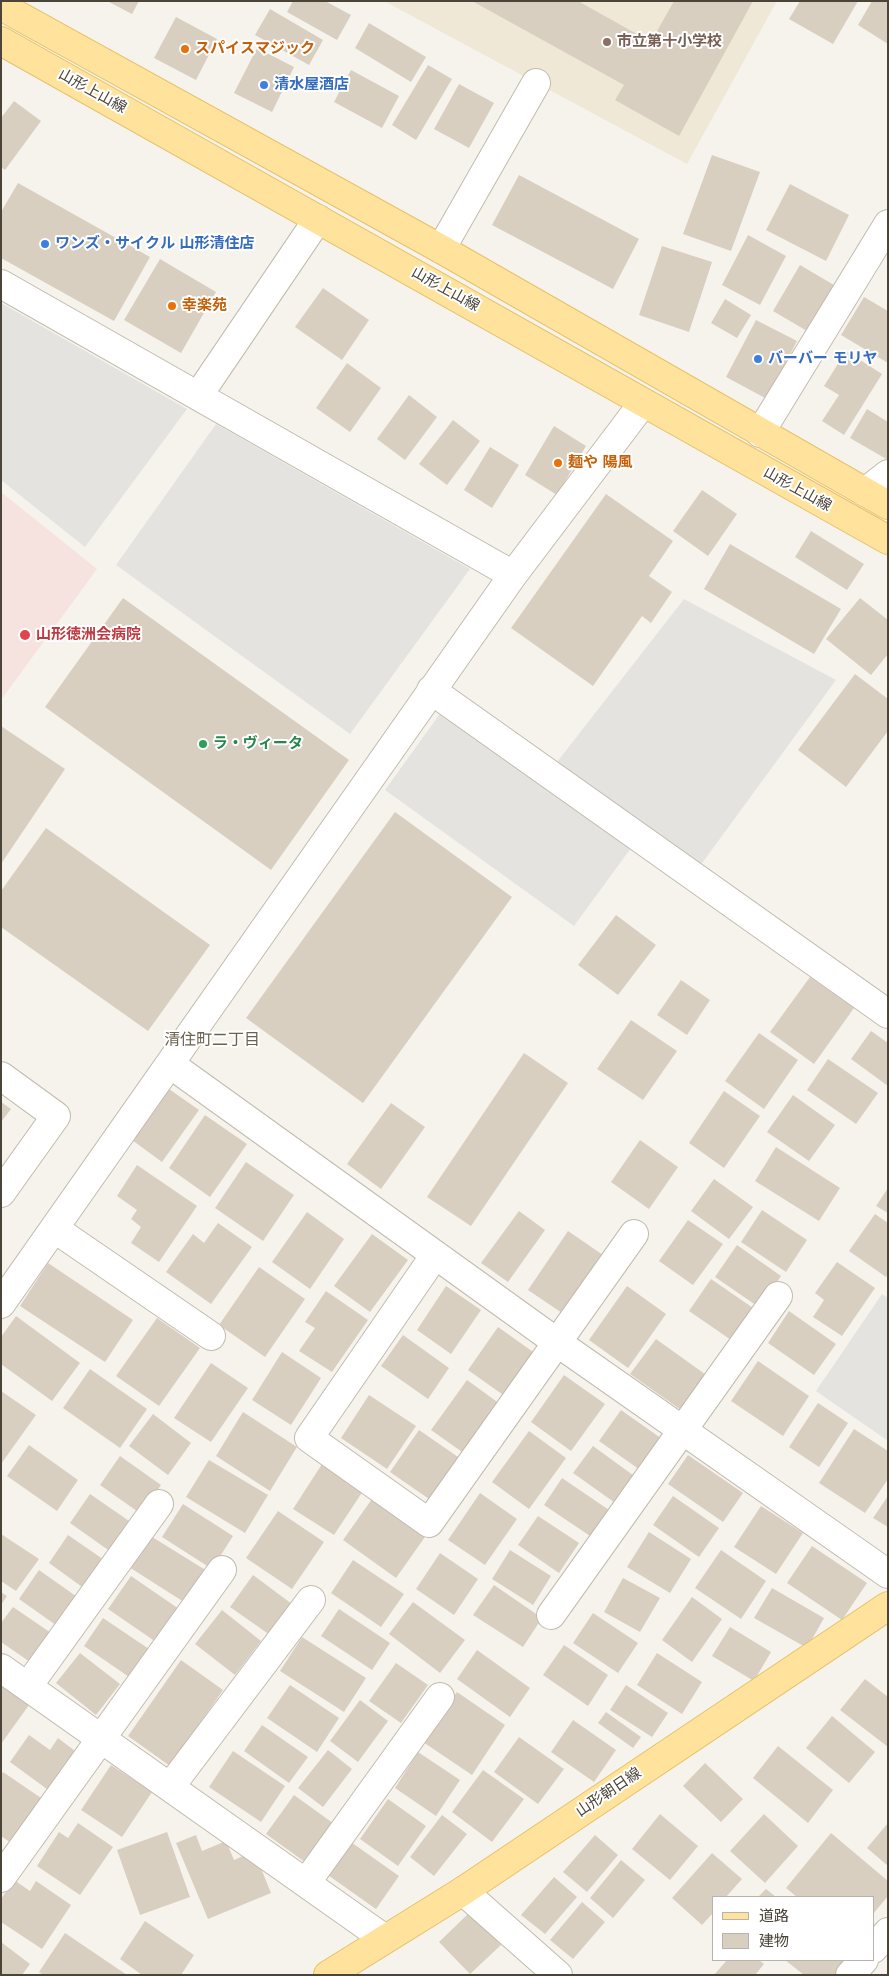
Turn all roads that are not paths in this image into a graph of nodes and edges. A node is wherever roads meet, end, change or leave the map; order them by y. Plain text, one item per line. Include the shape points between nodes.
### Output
1 (1, 6) edge
2 (1, 41) edge
3 (536, 83) dead end
4 (318, 219) junction
5 (888, 224) edge
6 (441, 249) junction
7 (1, 284) edge
8 (198, 396) junction
9 (643, 403) junction
10 (760, 433) junction
11 (888, 474) edge
12 (876, 498) edge
13 (888, 540) edge
14 (513, 575) junction
15 (431, 690) junction
16 (888, 1014) edge
17 (170, 1064) junction
18 (1, 1076) edge
19 (1, 1193) edge
20 (55, 1229) junction
21 (634, 1234) dead end
22 (435, 1255) junction
23 (778, 1296) dead end
24 (1, 1304) edge
25 (211, 1336) dead end
26 (558, 1343) junction
27 (683, 1429) junction
28 (159, 1504) dead end
29 (222, 1570) dead end
30 (888, 1574) edge
31 (311, 1600) dead end
32 (888, 1606) edge
33 (551, 1615) dead end
34 (1, 1668) edge
35 (28, 1686) junction
36 (440, 1697) dead end
37 (102, 1739) junction
38 (170, 1786) junction
39 (1, 1878) edge
40 (306, 1883) junction
41 (463, 1891) junction
42 (888, 1932) edge
43 (385, 1939) junction
44 (874, 1948) edge
45 (863, 1961) edge
46 (328, 1975) edge
47 (558, 1975) edge
48 (850, 1975) edge

1 - 6 main road, 山形上山線
2 - 4 main road, 山形上山線
3 - 6 street
4 - 8 street
4 - 9 main road, 山形上山線
5 - 10 street
6 - 10 main road, 山形上山線
7 - 8 street
8 - 14 street
9 - 13 main road, 山形上山線
9 - 14 street
10 - 12 main road, 山形上山線
11 - 12 street
14 - 15 street
15 - 16 street
15 - 17 street
17 - 20 street
17 - 22 street
18 - 19 street via 56,1116
20 - 24 street
20 - 25 street
21 - 26 street
22 - 26 street
22 - 26 street via 309,1438 429,1524
23 - 27 street
26 - 27 street
27 - 30 street
27 - 33 street
28 - 35 street
29 - 37 street
31 - 38 street
32 - 41 main road, 山形朝日線
34 - 35 street
35 - 37 street
36 - 40 street
37 - 38 street
37 - 39 street
38 - 40 street
40 - 43 street
41 - 43 main road, 山形朝日線
41 - 47 street
42 - 44 street
43 - 46 main road, 山形朝日線
45 - 48 street

